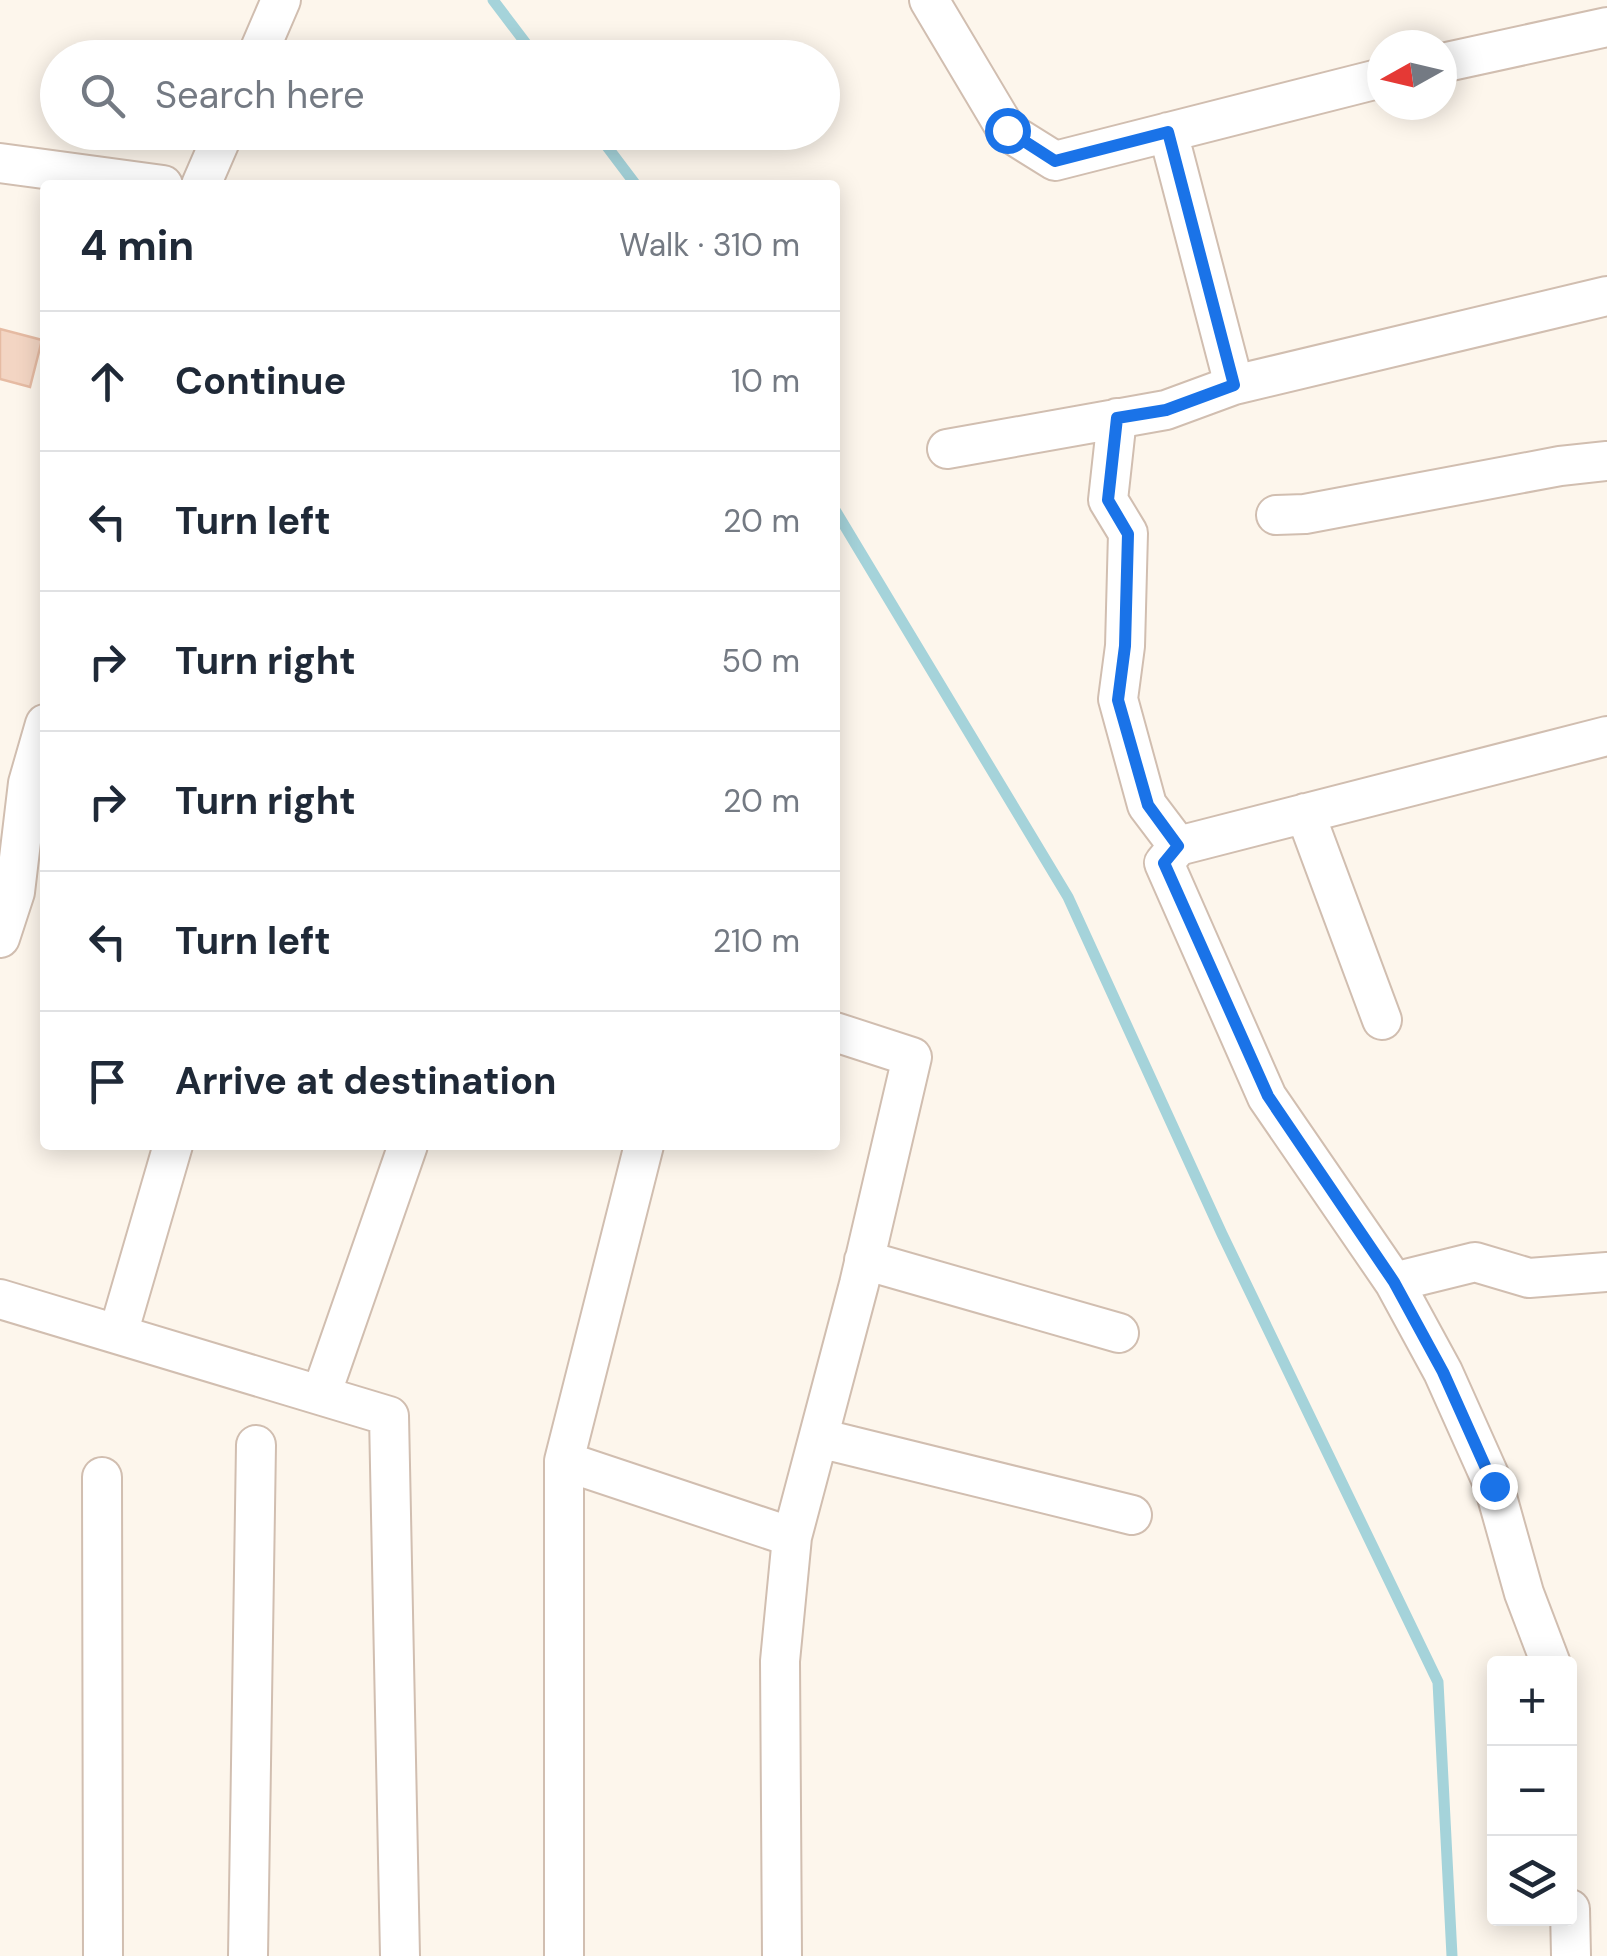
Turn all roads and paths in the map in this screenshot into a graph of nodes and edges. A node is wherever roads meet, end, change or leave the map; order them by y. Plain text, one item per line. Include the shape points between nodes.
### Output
1 (282, 0) edge
2 (929, 0) edge
3 (1607, 27) edge
4 (264, 40) edge
5 (1457, 60) edge
6 (1367, 82) edge
7 (1168, 132) junction
8 (216, 150) edge
9 (0, 164) edge
10 (124, 180) edge
11 (203, 180) edge
12 (1607, 296) edge
13 (1234, 385) junction
14 (1117, 418) junction
15 (947, 450) dead end
16 (1607, 460) edge
17 (1276, 515) dead end
18 (1607, 736) edge
19 (40, 738) edge
20 (24, 781) edge
21 (1306, 813) junction
22 (1178, 846) junction
23 (0, 938) edge
24 (1382, 1020) dead end
25 (840, 1034) edge
26 (172, 1150) edge
27 (406, 1150) edge
28 (643, 1150) edge
29 (864, 1260) junction
30 (1607, 1272) edge
31 (1394, 1282) junction
32 (0, 1299) edge
33 (1119, 1333) dead end
34 (118, 1334) junction
35 (321, 1395) junction
36 (818, 1438) junction
37 (256, 1445) dead end
38 (564, 1461) junction
39 (102, 1477) dead end
40 (1132, 1515) dead end
41 (792, 1537) junction
42 (1548, 1656) edge
43 (1570, 1926) edge
44 (103, 1956) edge
45 (248, 1956) edge
46 (400, 1956) edge
47 (564, 1956) edge
48 (782, 1956) edge
49 (1571, 1956) edge

1 - 4 street
2 - 7 street via 1007,130 1055,161
3 - 5 street
6 - 7 street
7 - 13 street
8 - 11 street
9 - 10 street
12 - 13 street
13 - 14 street via 1166,410
14 - 15 street
14 - 22 street via 1108,500 1128,534 1118,700 1148,805
16 - 17 street
18 - 21 street
19 - 20 street
20 - 23 street via 15,892
21 - 22 street
21 - 24 street
22 - 31 street via 1164,863 1268,1096
25 - 29 street via 912,1057
26 - 34 street
27 - 35 street
28 - 38 street
29 - 33 street
29 - 36 street
30 - 31 street via 1529,1278 1475,1262
31 - 42 street via 1494,1486
32 - 34 street
34 - 35 street
35 - 46 street via 390,1416
36 - 40 street
36 - 41 street
37 - 45 street
38 - 41 street
38 - 47 street
39 - 44 street
41 - 48 street via 780,1661
43 - 49 street

